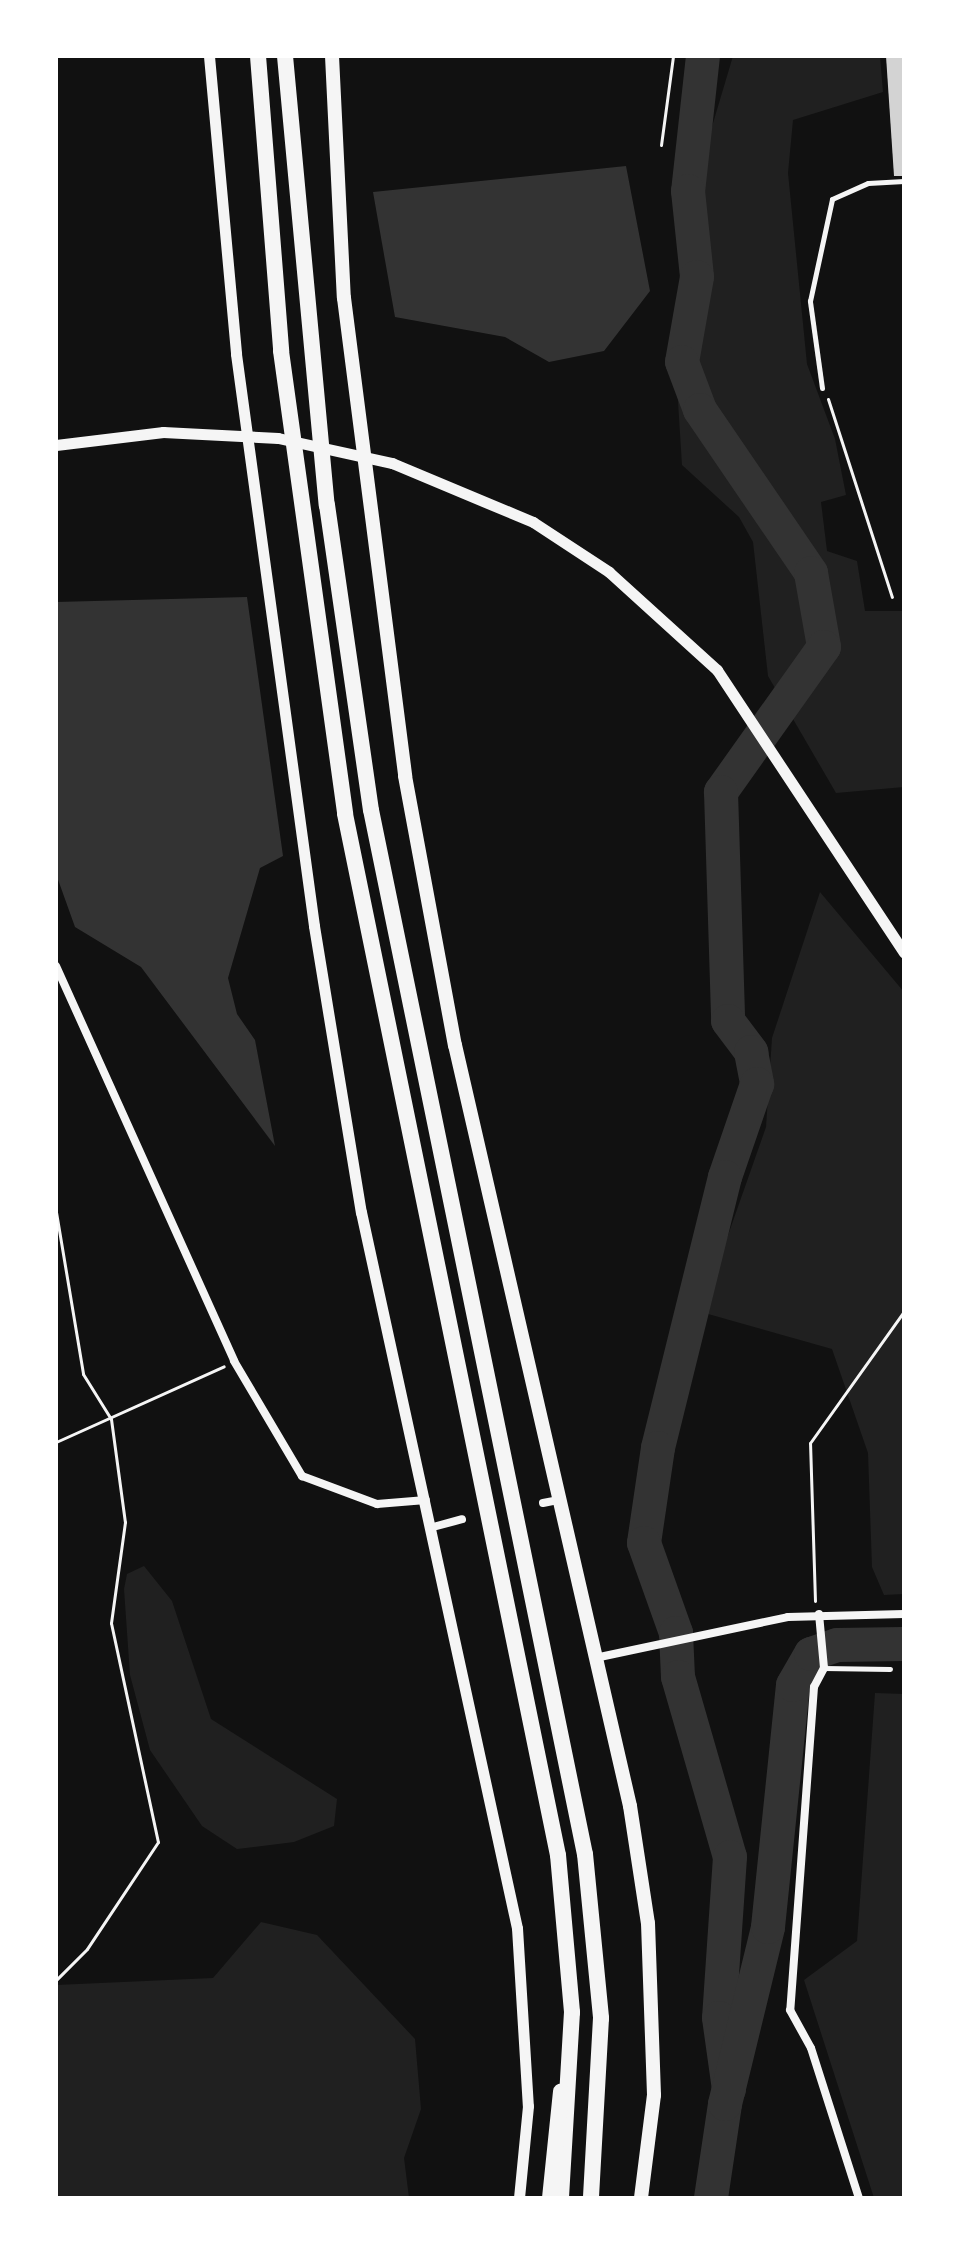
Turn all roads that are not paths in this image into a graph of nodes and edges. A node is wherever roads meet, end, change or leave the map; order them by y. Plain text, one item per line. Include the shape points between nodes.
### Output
1 (209, 56) edge
2 (258, 56) edge
3 (285, 56) edge
4 (332, 56) edge
5 (904, 181) edge
6 (822, 388) road end
7 (56, 445) edge
8 (904, 953) edge
9 (56, 966) edge
10 (426, 1500) junction
11 (558, 1500) junction
12 (543, 1503) dead end
13 (462, 1519) dead end
14 (433, 1527) junction
15 (819, 1614) junction
16 (904, 1614) edge
17 (595, 1658) junction
18 (824, 1668) junction
19 (890, 1669) dead end
20 (568, 1938) junction
21 (519, 2198) edge
22 (550, 2198) edge
23 (561, 2198) edge
24 (591, 2198) edge
25 (641, 2198) edge
26 (859, 2198) edge

1 - 10 street via 236,354 314,926 361,1212
2 - 20 highway via 281,351 345,814 543,1773
3 - 24 highway via 323,476 371,810 587,1867 601,2018
4 - 11 main road via 344,298 405,776 455,1045
5 - 6 lane via 868,183 832,199 810,301
7 - 8 street via 163,432 278,438 407,468 533,522 609,572 717,670
9 - 10 street via 234,1361 302,1476 377,1504
10 - 14 street
11 - 12 street
11 - 17 main road
13 - 14 street
14 - 21 street via 517,1928 528,2106
15 - 16 street
15 - 17 street
15 - 18 street
17 - 25 main road via 648,1923 654,2095
18 - 19 lane
18 - 26 street via 814,1687 790,2010 811,2048
20 - 22 highway
20 - 23 highway via 571,2090

